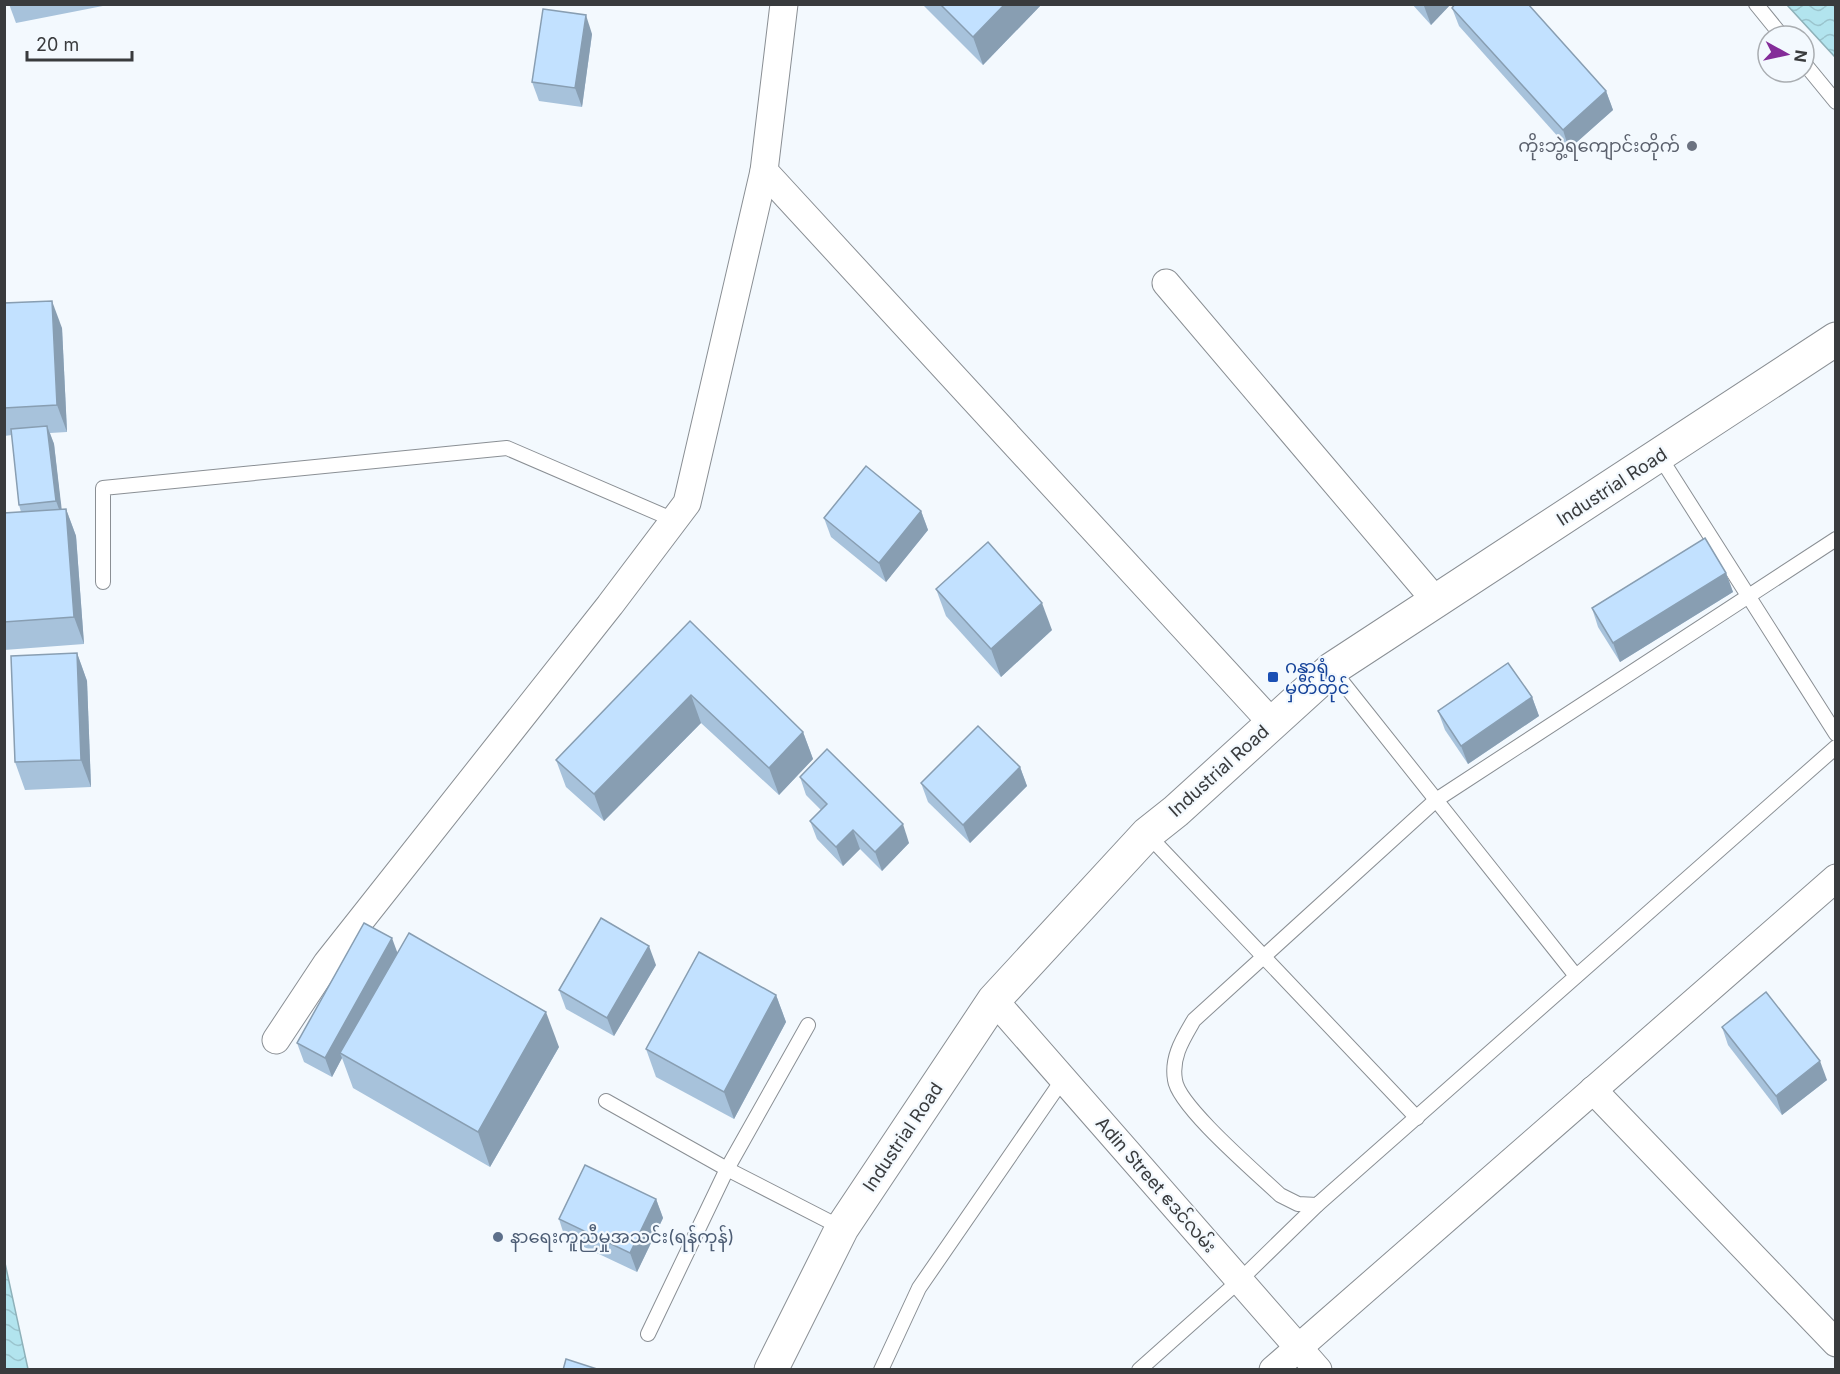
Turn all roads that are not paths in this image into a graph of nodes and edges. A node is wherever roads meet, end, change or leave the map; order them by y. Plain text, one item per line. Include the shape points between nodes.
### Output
1 (784, 4) edge
2 (1756, 4) edge
3 (1772, 24) edge
4 (1816, 78) edge
5 (1836, 102) edge
6 (764, 171) junction
7 (1166, 284) dead end
8 (1836, 339) edge
9 (1659, 457) junction
10 (674, 520) junction
11 (1836, 539) edge
12 (103, 582) dead end
13 (1749, 595) junction
14 (1436, 602) junction
15 (1332, 669) junction
16 (1272, 723) junction
17 (1836, 734) edge
18 (1836, 747) edge
19 (1436, 800) junction
20 (1147, 834) junction
21 (1836, 878) edge
22 (1263, 956) junction
23 (1576, 976) junction
24 (994, 1000) junction
25 (808, 1025) dead end
26 (276, 1040) dead end
27 (1063, 1079) junction
28 (1593, 1090) junction
29 (606, 1101) dead end
30 (1417, 1118) junction
31 (727, 1169) junction
32 (1317, 1205) junction
33 (842, 1228) junction
34 (1240, 1280) junction
35 (648, 1334) dead end
36 (1836, 1343) edge
37 (1299, 1348) junction
38 (771, 1370) edge
39 (881, 1370) edge
40 (1139, 1370) edge
41 (1273, 1370) edge
42 (1318, 1370) edge

1 - 6 street
2 - 3 lane
4 - 5 lane
6 - 10 street via 687,503
6 - 16 street
7 - 14 street
8 - 9 main road, Industrial Road
9 - 13 lane
9 - 14 main road, Industrial Road
10 - 12 lane via 507,448 103,488
10 - 26 street via 327,963
11 - 13 lane
13 - 17 lane
13 - 19 lane
14 - 15 main road, Industrial Road
15 - 16 main road, Industrial Road
15 - 19 lane
16 - 20 main road, Industrial Road
18 - 23 lane
19 - 22 lane
19 - 23 lane
20 - 22 lane
20 - 24 main road, Industrial Road
21 - 28 street
22 - 30 lane
22 - 32 lane via 1194,1020 1176,1051 1175,1081 1190,1107 1280,1195 1298,1204
23 - 30 lane
24 - 27 street, Adin Street ဧဒင်လမ်း
24 - 33 main road, Industrial Road
25 - 31 lane
27 - 34 street, Adin Street ဧဒင်လမ်း
27 - 39 lane via 919,1288
28 - 36 street
28 - 37 street
29 - 31 lane
30 - 32 lane
31 - 33 lane
31 - 35 lane
32 - 34 lane
33 - 38 main road, Industrial Road
34 - 37 street, Adin Street ဧဒင်လမ်း
34 - 40 lane
37 - 41 street
37 - 42 street, Adin Street ဧဒင်လမ်း

